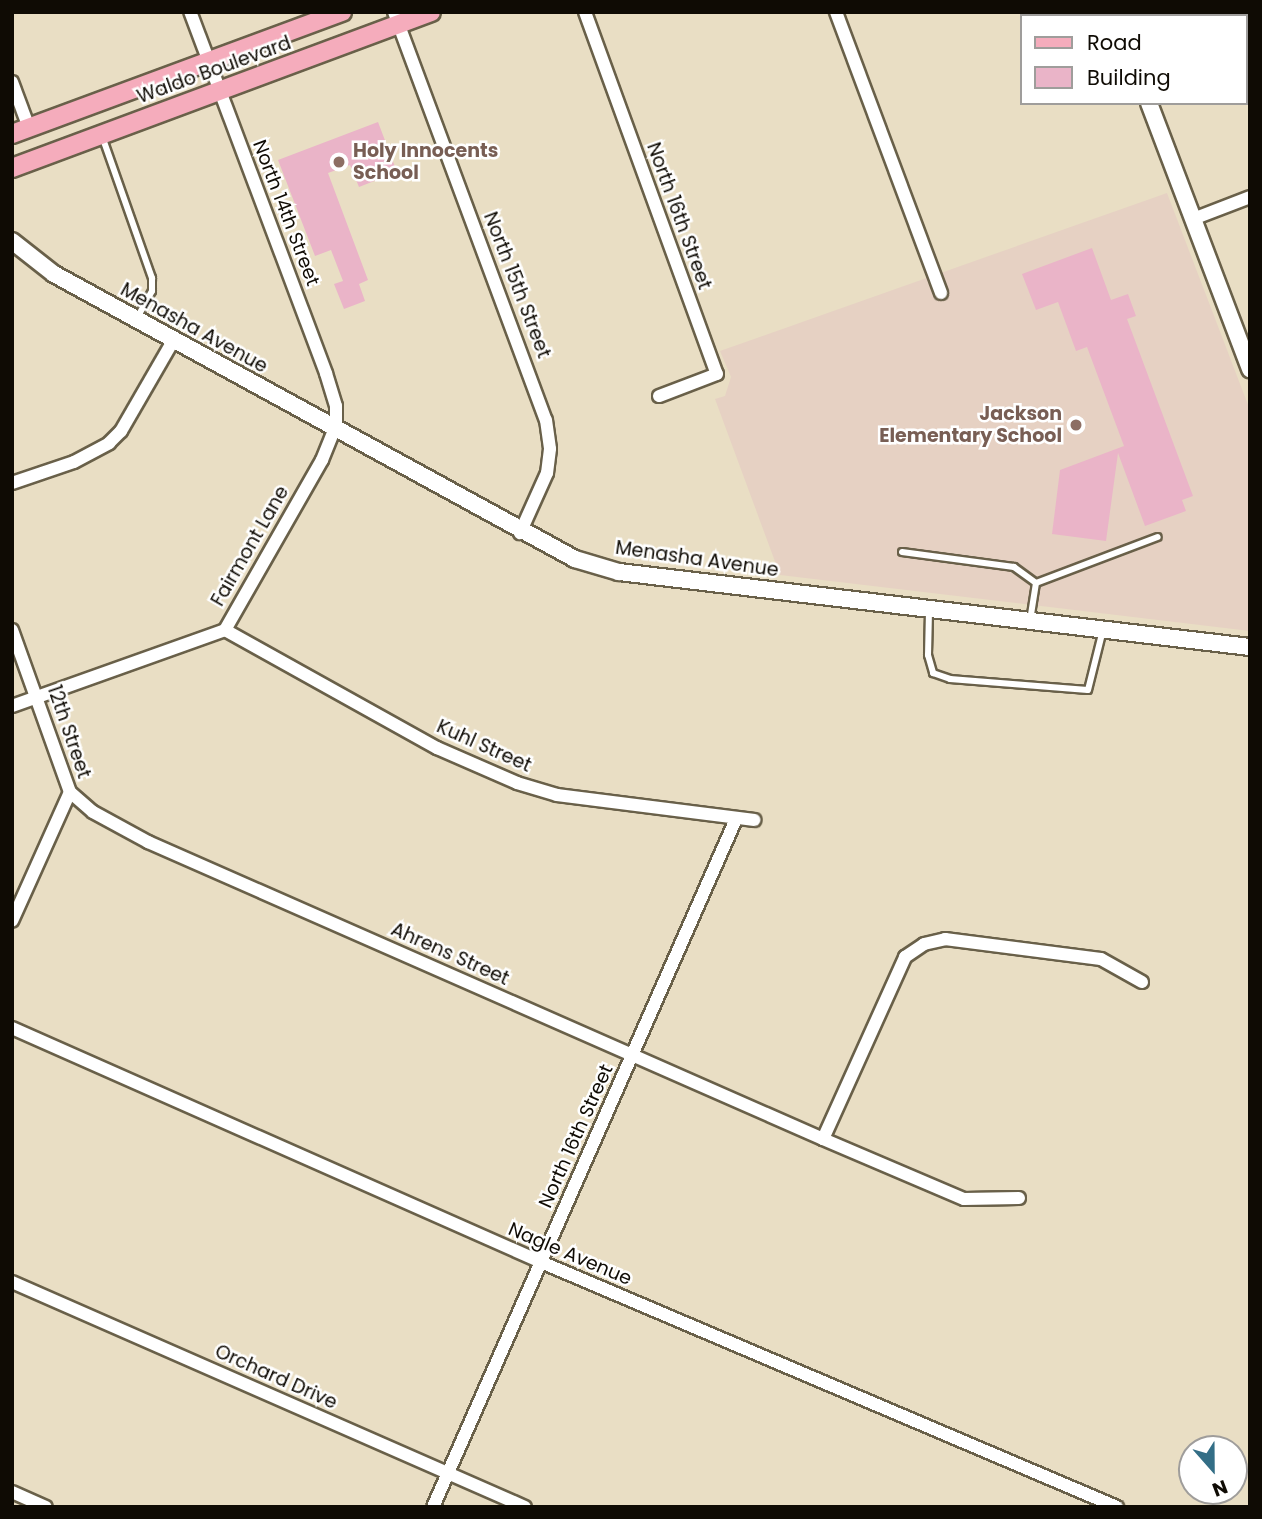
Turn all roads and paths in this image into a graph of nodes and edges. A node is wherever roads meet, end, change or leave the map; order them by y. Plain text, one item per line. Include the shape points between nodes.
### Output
1 (190, 12) edge
2 (342, 12) edge
3 (431, 12) edge
4 (585, 12) edge
5 (836, 12) edge
6 (396, 18) edge
7 (208, 61) junction
8 (12, 82) edge
9 (219, 91) junction
10 (1150, 105) edge
11 (21, 131) edge
12 (102, 135) junction
13 (12, 168) edge
14 (1250, 197) edge
15 (1192, 219) junction
16 (12, 241) edge
17 (940, 293) dead end
18 (136, 320) junction
19 (173, 341) junction
20 (1250, 369) edge
21 (659, 396) dead end
22 (334, 430) junction
23 (12, 482) edge
24 (520, 533) junction
25 (1158, 537) dead end
26 (902, 552) dead end
27 (1036, 583) junction
28 (929, 609) junction
29 (1029, 621) junction
30 (12, 630) edge
31 (225, 630) junction
32 (1103, 630) junction
33 (1250, 647) edge
34 (37, 698) junction
35 (12, 706) edge
36 (70, 792) junction
37 (736, 819) junction
38 (754, 820) dead end
39 (12, 921) edge
40 (1142, 982) dead end
41 (12, 1028) edge
42 (632, 1055) junction
43 (823, 1139) junction
44 (1019, 1198) dead end
45 (541, 1262) junction
46 (12, 1282) edge
47 (448, 1473) junction
48 (12, 1492) edge
49 (46, 1507) edge
50 (433, 1507) edge
51 (525, 1507) edge
52 (1116, 1507) edge

1 - 7 street, North 14th Street
2 - 7 main road, Waldo Boulevard
3 - 6 main road, Waldo Boulevard
4 - 21 street, North 16th Street via 717,374
5 - 17 street
6 - 9 main road, Waldo Boulevard
6 - 24 street, North 15th Street via 546,420 547,473
7 - 9 street, North 14th Street
7 - 11 main road, Waldo Boulevard
8 - 11 street
9 - 12 main road, Waldo Boulevard
9 - 22 street, North 14th Street via 326,373 336,406
10 - 15 street
12 - 13 main road, Waldo Boulevard
12 - 18 lane via 152,278 152,291
14 - 15 street
15 - 20 street
16 - 18 street, Menasha Avenue via 54,274
18 - 19 street, Menasha Avenue
19 - 22 street, Menasha Avenue
19 - 23 street via 131,415 109,443 74,462
22 - 24 street, Menasha Avenue
22 - 31 street, Fairmont Lane via 322,460
24 - 28 street, Menasha Avenue via 575,559 620,572
25 - 27 lane
26 - 27 lane via 1014,566
27 - 29 lane
28 - 29 street, Menasha Avenue
28 - 32 lane via 928,655 933,673 950,680 1088,690
29 - 32 street, Menasha Avenue
30 - 34 street, 12th Street
31 - 34 street, Fairmont Lane
31 - 37 street, Kuhl Street via 437,748 517,783 557,795
32 - 33 street, Menasha Avenue
34 - 35 street, Fairmont Lane
34 - 36 street, 12th Street
36 - 39 street, 12th Street
36 - 42 street, Ahrens Street via 93,812 148,842
37 - 38 street, Kuhl Street
37 - 42 street, North 16th Street
40 - 43 street via 1101,959 945,939 924,944 905,957
41 - 45 street, Nagle Avenue
42 - 43 street, Ahrens Street
42 - 45 street, North 16th Street
43 - 44 street, Ahrens Street via 964,1199
45 - 47 street, North 16th Street
45 - 52 street, Nagle Avenue
46 - 47 street, Orchard Drive
47 - 50 street, North 16th Street
47 - 51 street, Orchard Drive
48 - 49 street

